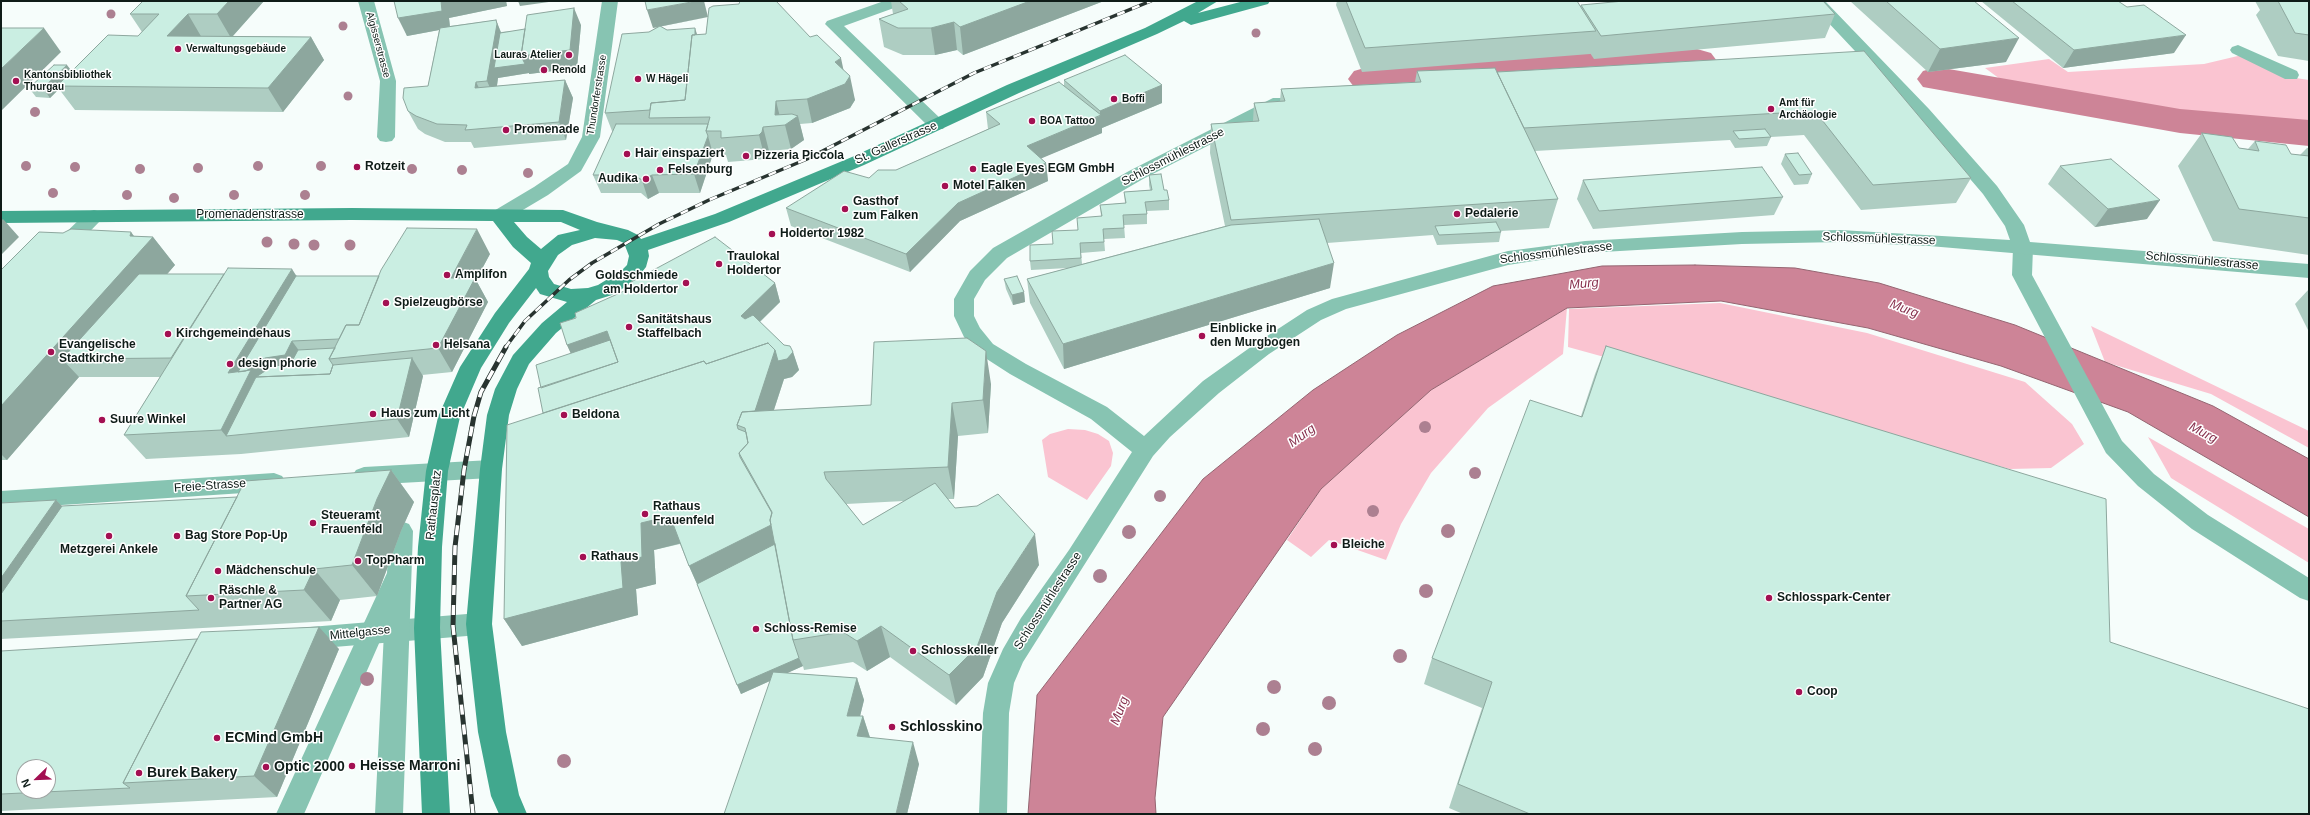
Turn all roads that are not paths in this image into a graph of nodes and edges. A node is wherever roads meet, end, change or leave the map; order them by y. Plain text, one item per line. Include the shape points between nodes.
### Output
1 (366, 1) edge
2 (610, 1) edge
3 (898, 1) edge
4 (1210, 1) edge
5 (1262, 1) edge
6 (1816, 1) edge
7 (1151, 31) junction
8 (2238, 50) dead end
9 (1876, 64) junction
10 (1854, 65) edge
11 (2291, 75) dead end
12 (1297, 96) edge
13 (937, 125) junction
14 (386, 137) dead end
15 (94, 216) junction
16 (499, 216) junction
17 (1, 217) edge
18 (610, 232) junction
19 (637, 246) junction
20 (2023, 248) junction
21 (45, 266) edge
22 (540, 266) junction
23 (2309, 271) edge
24 (589, 294) junction
25 (1145, 450) junction
26 (491, 469) junction
27 (437, 471) junction
28 (344, 477) edge
29 (296, 481) edge
30 (1, 500) edge
31 (401, 531) dead end
32 (2309, 591) edge
33 (479, 624) junction
34 (427, 628) junction
35 (385, 631) junction
36 (278, 640) edge
37 (290, 814) edge
38 (389, 814) edge
39 (436, 814) edge
40 (513, 814) edge
41 (993, 814) edge

1 - 14 street, Algisserstrasse via 388,81
2 - 16 street, Thundorferstrasse via 591,137 575,167
3 - 13 street via 833,24
4 - 7 main road, St. Gallerstrasse
5 - 7 main road, St. Gallerstrasse
6 - 9 street
7 - 13 main road, St. Gallerstrasse via 1013,89
8 - 11 street
9 - 10 street
9 - 20 street via 1990,190 2014,225
12 - 25 street, Schlossmühlestrasse via 1290,97 1136,175 1000,253 977,276 964,299 964,316 971,332 986,349 1099,413
13 - 19 main road, St. Gallerstrasse via 722,218
15 - 16 main road, Promenadenstrasse
15 - 17 main road, Promenadenstrasse
15 - 21 street
16 - 18 main road, Promenadenstrasse via 563,216
16 - 22 main road
18 - 19 main road via 631,239
18 - 22 main road via 581,234 565,240 551,250
19 - 24 main road via 639,256 636,267 628,276 605,290
20 - 23 street, Schlossmühlestrasse
20 - 25 street, Schlossmühlestrasse via 1840,236 1742,238 1585,247 1508,258 1339,304 1314,315 1268,345 1211,388 1162,431
20 - 32 street via 2022,275 2114,447 2146,480 2200,522
22 - 24 main road via 542,284 555,293 571,296
22 - 27 main road, Rathausplatz via 502,318 471,367 450,417
24 - 26 main road via 549,328 521,360 506,389 498,415
25 - 41 street, Schlossmühlestrasse via 1078,557 1030,626 1001,683 996,713
26 - 27 street
26 - 33 main road
27 - 28 street
27 - 34 main road, Rathausplatz via 430,547
29 - 30 street, Freie-Strasse
31 - 35 street via 399,569
33 - 34 street, Mittelgasse
33 - 40 main road via 492,732 505,796
34 - 35 street, Mittelgasse
34 - 39 main road, Rathausplatz
35 - 36 street, Mittelgasse
35 - 37 street
35 - 38 street via 402,717

